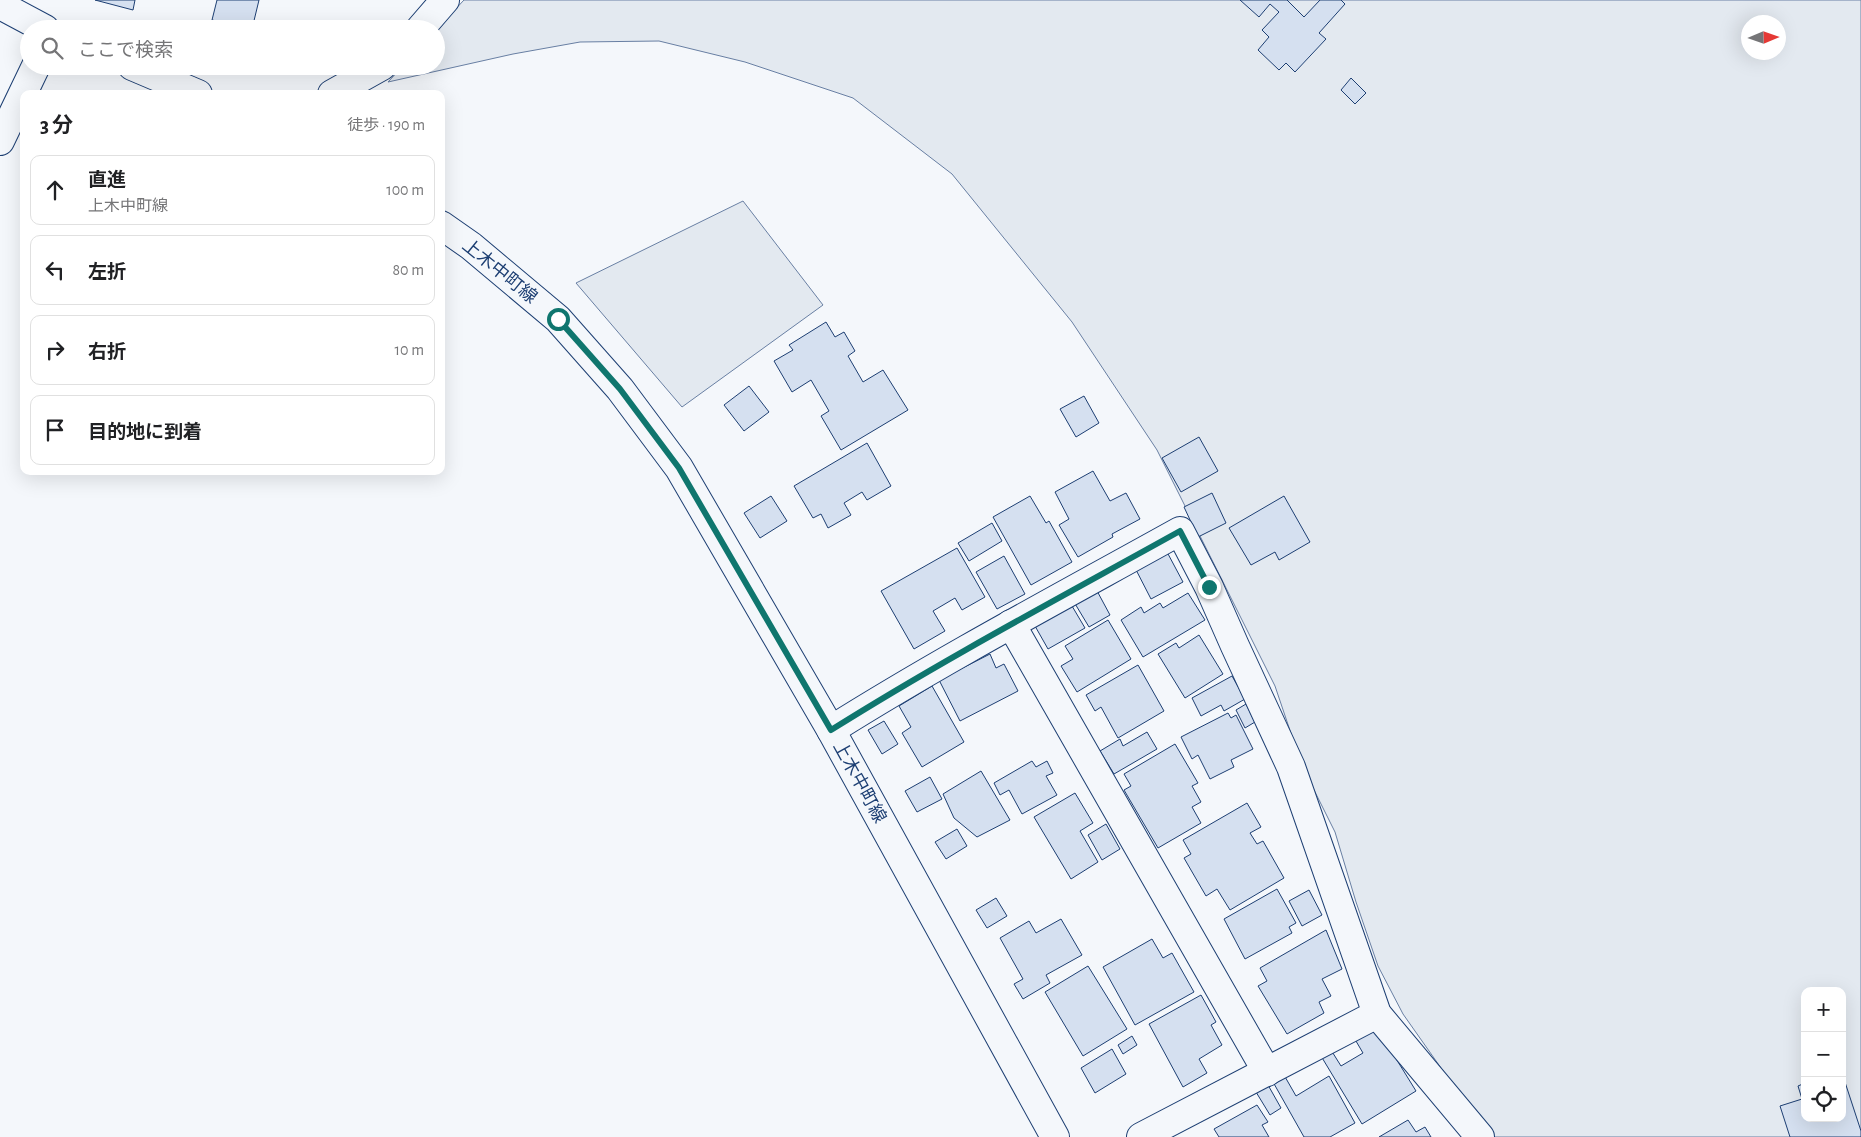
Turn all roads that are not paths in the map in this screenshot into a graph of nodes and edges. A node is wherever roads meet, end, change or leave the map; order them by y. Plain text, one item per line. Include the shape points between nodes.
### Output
1 (445, 0) edge
2 (0, 5) edge
3 (29, 20) edge
4 (428, 20) edge
5 (32, 75) edge
6 (153, 75) edge
7 (366, 75) edge
8 (24, 90) edge
9 (189, 90) edge
10 (339, 90) edge
11 (20, 99) edge
12 (0, 141) edge
13 (445, 228) edge
14 (1011, 624) junction
15 (831, 730) junction
16 (1377, 1014) junction
17 (1267, 1072) junction
18 (1055, 1137) edge
19 (1141, 1137) edge
20 (1480, 1137) edge

1 - 4 street
2 - 3 street
5 - 8 street
6 - 9 street
7 - 10 street
11 - 12 street
13 - 15 street, 上木中町線 via 558,319 620,389 679,468
14 - 15 street
14 - 16 street via 1180,531 1291,767
14 - 17 street
15 - 18 street, 上木中町線
16 - 17 street
16 - 20 street
17 - 19 street

